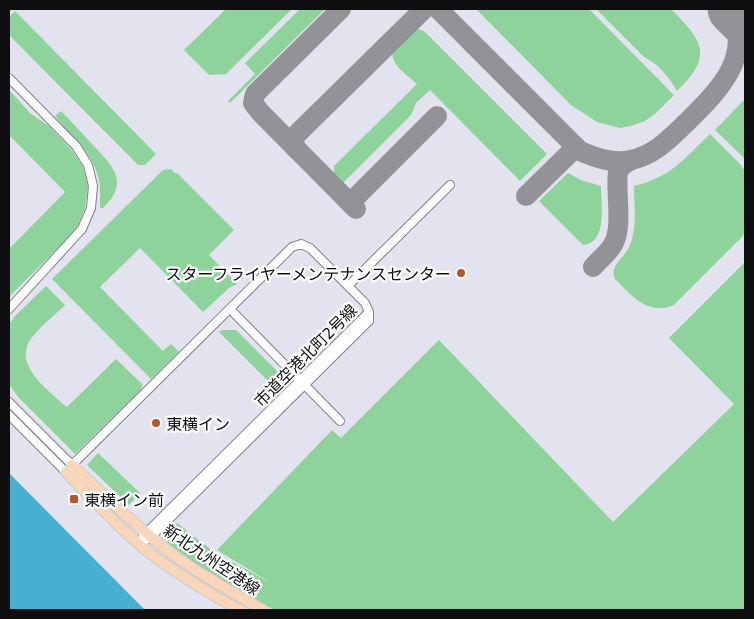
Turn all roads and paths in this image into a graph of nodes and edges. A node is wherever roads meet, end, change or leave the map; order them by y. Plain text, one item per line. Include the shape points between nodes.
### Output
1 (9, 78) edge
2 (450, 186) dead end
3 (348, 286) junction
4 (21, 296) junction
5 (9, 303) edge
6 (9, 309) edge
7 (230, 309) junction
8 (303, 382) junction
9 (9, 402) edge
10 (9, 415) edge
11 (340, 421) dead end
12 (69, 469) junction
13 (148, 535) junction
14 (139, 544) junction
15 (240, 610) edge
16 (263, 610) edge

1 - 4 street via 76,146 88,165 93,186 91,208 82,229
2 - 3 street
3 - 7 street, 市道空港北町2号線 via 310,248 297,245
3 - 8 street, 市道空港北町2号線 via 365,303 369,312
4 - 5 street
4 - 6 street
7 - 8 street
7 - 12 street, 市道空港北町2号線
8 - 11 street
8 - 13 street, 市道空港北町2号線
9 - 12 street
10 - 12 street
12 - 13 main road, 新北九州空港線
12 - 14 main road, 新北九州空港線
13 - 14 street, 市道空港北町2号線
13 - 16 main road, 新北九州空港線 via 211,581
14 - 15 main road, 新北九州空港線 via 177,573

